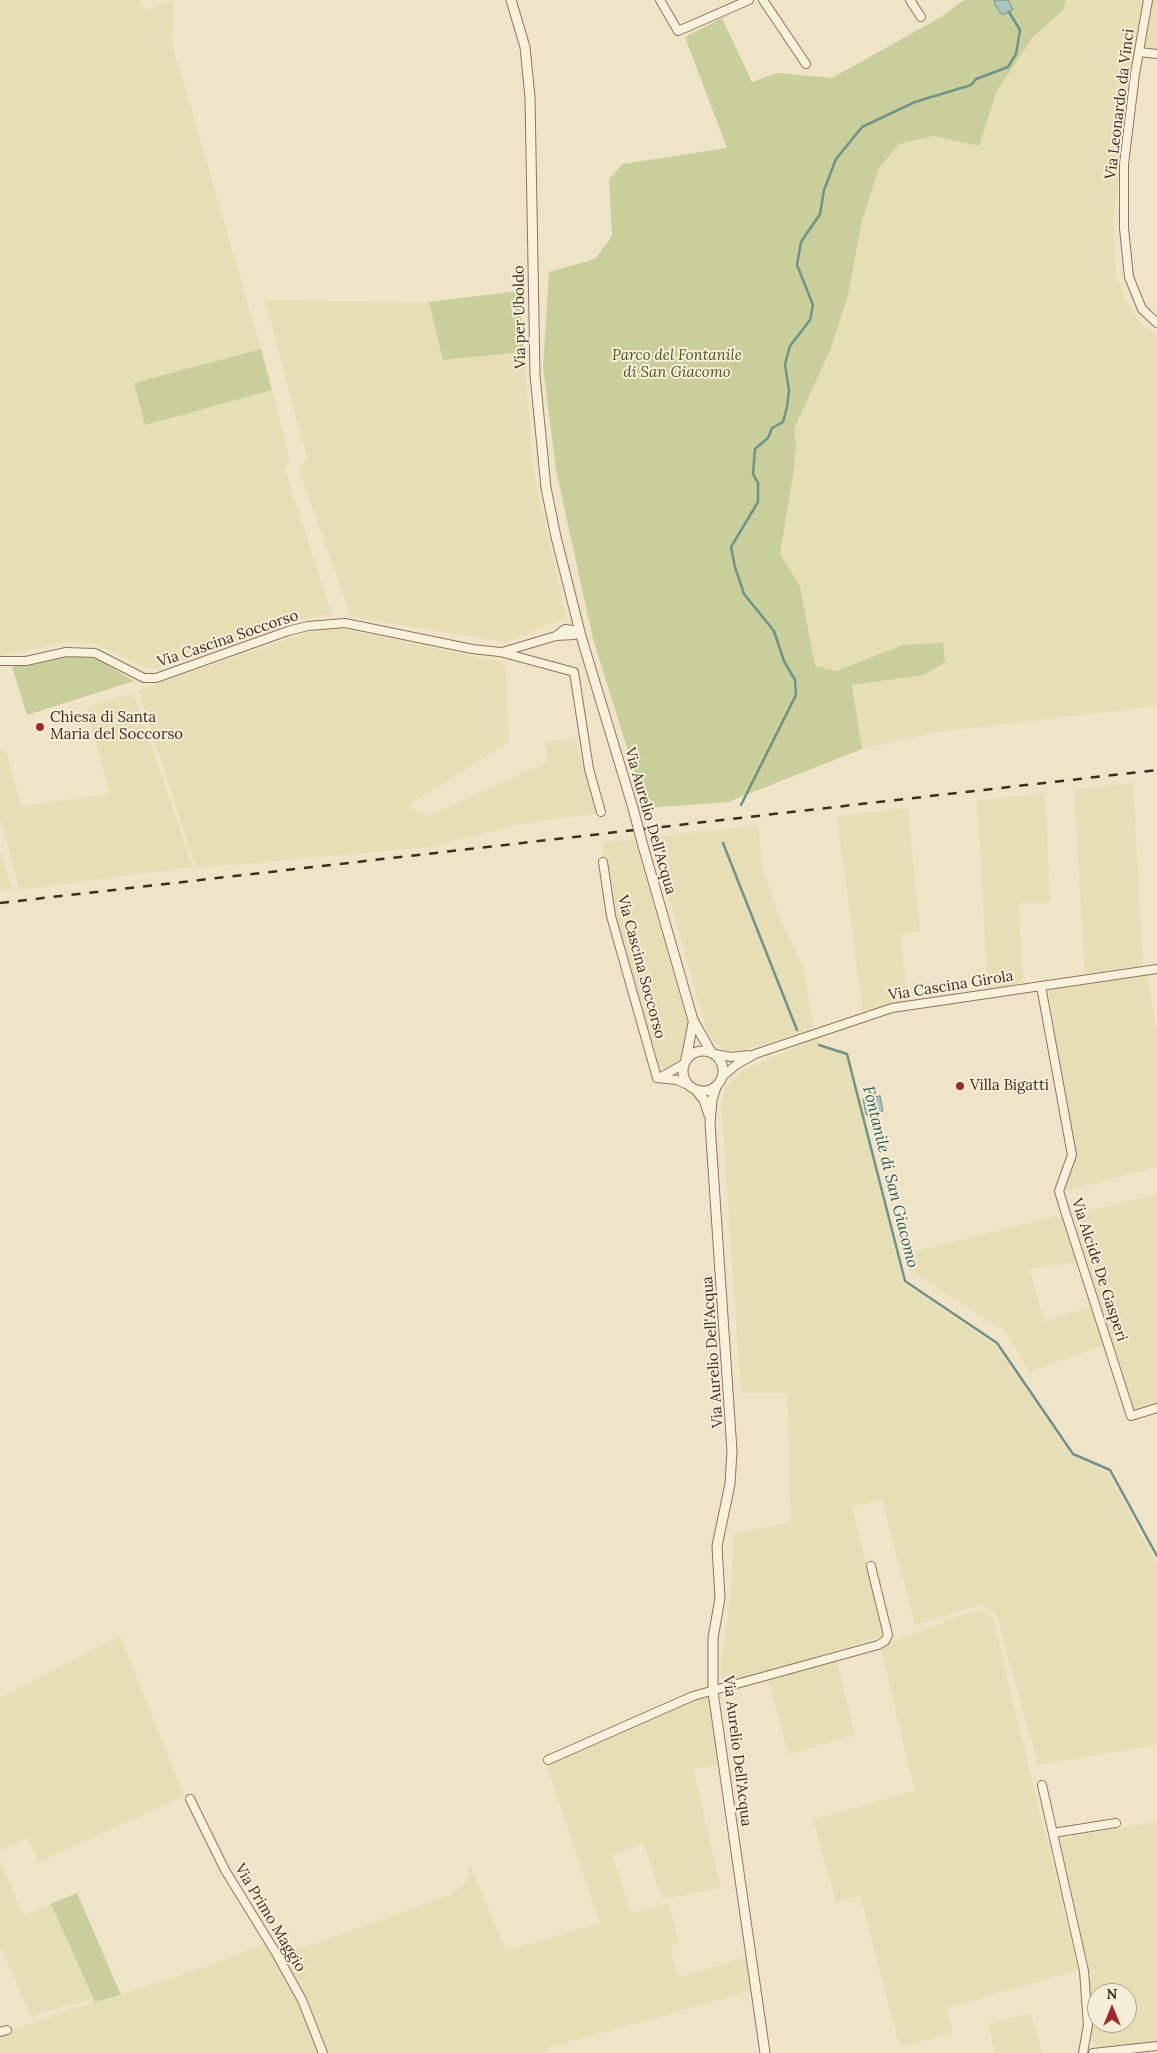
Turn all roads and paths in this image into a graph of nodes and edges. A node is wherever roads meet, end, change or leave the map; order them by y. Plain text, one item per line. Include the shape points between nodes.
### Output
1 (511, 0) edge
2 (660, 0) edge
3 (749, 0) edge
4 (763, 0) edge
5 (910, 0) edge
6 (1148, 0) edge
7 (921, 18) dead end
8 (1139, 52) junction
9 (1157, 54) edge
10 (806, 64) dead end
11 (1157, 323) edge
12 (580, 630) junction
13 (500, 652) junction
14 (0, 661) edge
15 (601, 812) dead end
16 (603, 862) dead end
17 (1157, 969) edge
18 (1041, 986) junction
19 (693, 1020) junction
20 (713, 1053) junction
21 (755, 1054) junction
22 (685, 1062) junction
23 (723, 1076) junction
24 (657, 1078) junction
25 (716, 1087) junction
26 (693, 1088) junction
27 (710, 1123) junction
28 (1157, 1408) edge
29 (871, 1566) dead end
30 (713, 1692) junction
31 (548, 1760) dead end
32 (1042, 1785) dead end
33 (190, 1799) dead end
34 (1116, 1823) dead end
35 (1053, 1832) junction
36 (1157, 2046) edge
37 (323, 2053) edge
38 (765, 2053) edge
39 (1083, 2053) edge
40 (1093, 2053) edge

1 - 12 street, Via per Uboldo via 525,47 530,97 534,359 540,440 556,537
2 - 3 street via 678,31
4 - 10 street
5 - 7 street
6 - 8 street, Via Leonardo da Vinci
8 - 9 street
8 - 11 street, Via Leonardo da Vinci via 1124,164 1125,238 1129,277 1142,309
12 - 13 street, Via Cascina Soccorso via 565,629 556,636
12 - 19 street, Via Aurelio Dell'Acqua, bridge
13 - 14 street, Via Cascina Soccorso via 345,623 288,631 156,678 144,678 95,653 66,652 26,661
13 - 15 street, Via Cascina Soccorso via 574,672 589,769
16 - 24 street, Via Cascina Soccorso via 611,916
17 - 18 street, Via Cascina Girola
18 - 21 street, Via Cascina Girola via 892,1008
18 - 28 street, Via Alcide De Gasperi via 1072,1155 1060,1191 1066,1214 1131,1416
19 - 20 street, Via Aurelio Dell'Acqua
19 - 22 street, Via Aurelio Dell'Acqua
20 - 21 street, Via Cascina Girola via 731,1057
20 - 22 street via 695,1052
20 - 23 street via 722,1064
21 - 23 street, Via Cascina Girola
22 - 24 street
22 - 26 street via 683,1076
23 - 25 street
24 - 26 street via 677,1080
25 - 26 street via 703,1091
25 - 27 street, Via Aurelio Dell'Acqua
26 - 27 street, Via Aurelio Dell'Acqua via 706,1107
27 - 30 street, Via Aurelio Dell'Acqua via 732,1425 730,1484 717,1546 720,1598 712,1657
29 - 30 street via 887,1629 885,1641
30 - 31 street via 672,1704
30 - 38 street, Via Aurelio Dell'Acqua
32 - 35 street
33 - 37 street, Via Primo Maggio via 225,1870 302,2000
34 - 35 street
35 - 39 street via 1084,1971 1088,2025
36 - 40 street

